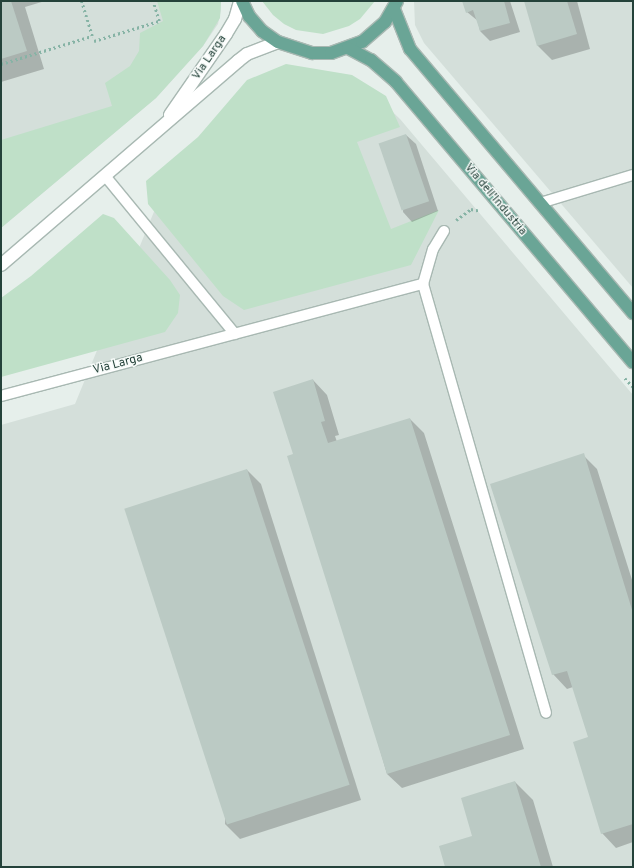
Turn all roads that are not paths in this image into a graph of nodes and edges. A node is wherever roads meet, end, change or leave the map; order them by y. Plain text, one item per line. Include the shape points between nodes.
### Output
1 (241, 1) edge
2 (395, 5) edge
3 (278, 42) junction
4 (348, 48) junction
5 (159, 131) junction
6 (633, 175) edge
7 (106, 177) junction
8 (540, 203) junction
9 (444, 231) road end
10 (1, 265) edge
11 (423, 284) junction
12 (633, 313) edge
13 (235, 334) junction
14 (633, 362) edge
15 (1, 396) edge
16 (546, 712) dead end

1 - 3 main road via 258,26
1 - 5 main road, Via Larga via 226,34
2 - 4 main road via 374,33
2 - 8 main road via 410,49
3 - 4 main road via 312,53 331,53
3 - 5 main road, Via Larga via 247,54
4 - 14 main road, Via dell'Industria via 371,60 396,82
5 - 7 main road, Via Larga
6 - 8 lane
7 - 10 main road, Via Larga
7 - 13 lane
8 - 12 main road
9 - 11 lane via 433,249
11 - 13 lane, Via Larga
11 - 16 lane
13 - 15 lane, Via Larga

